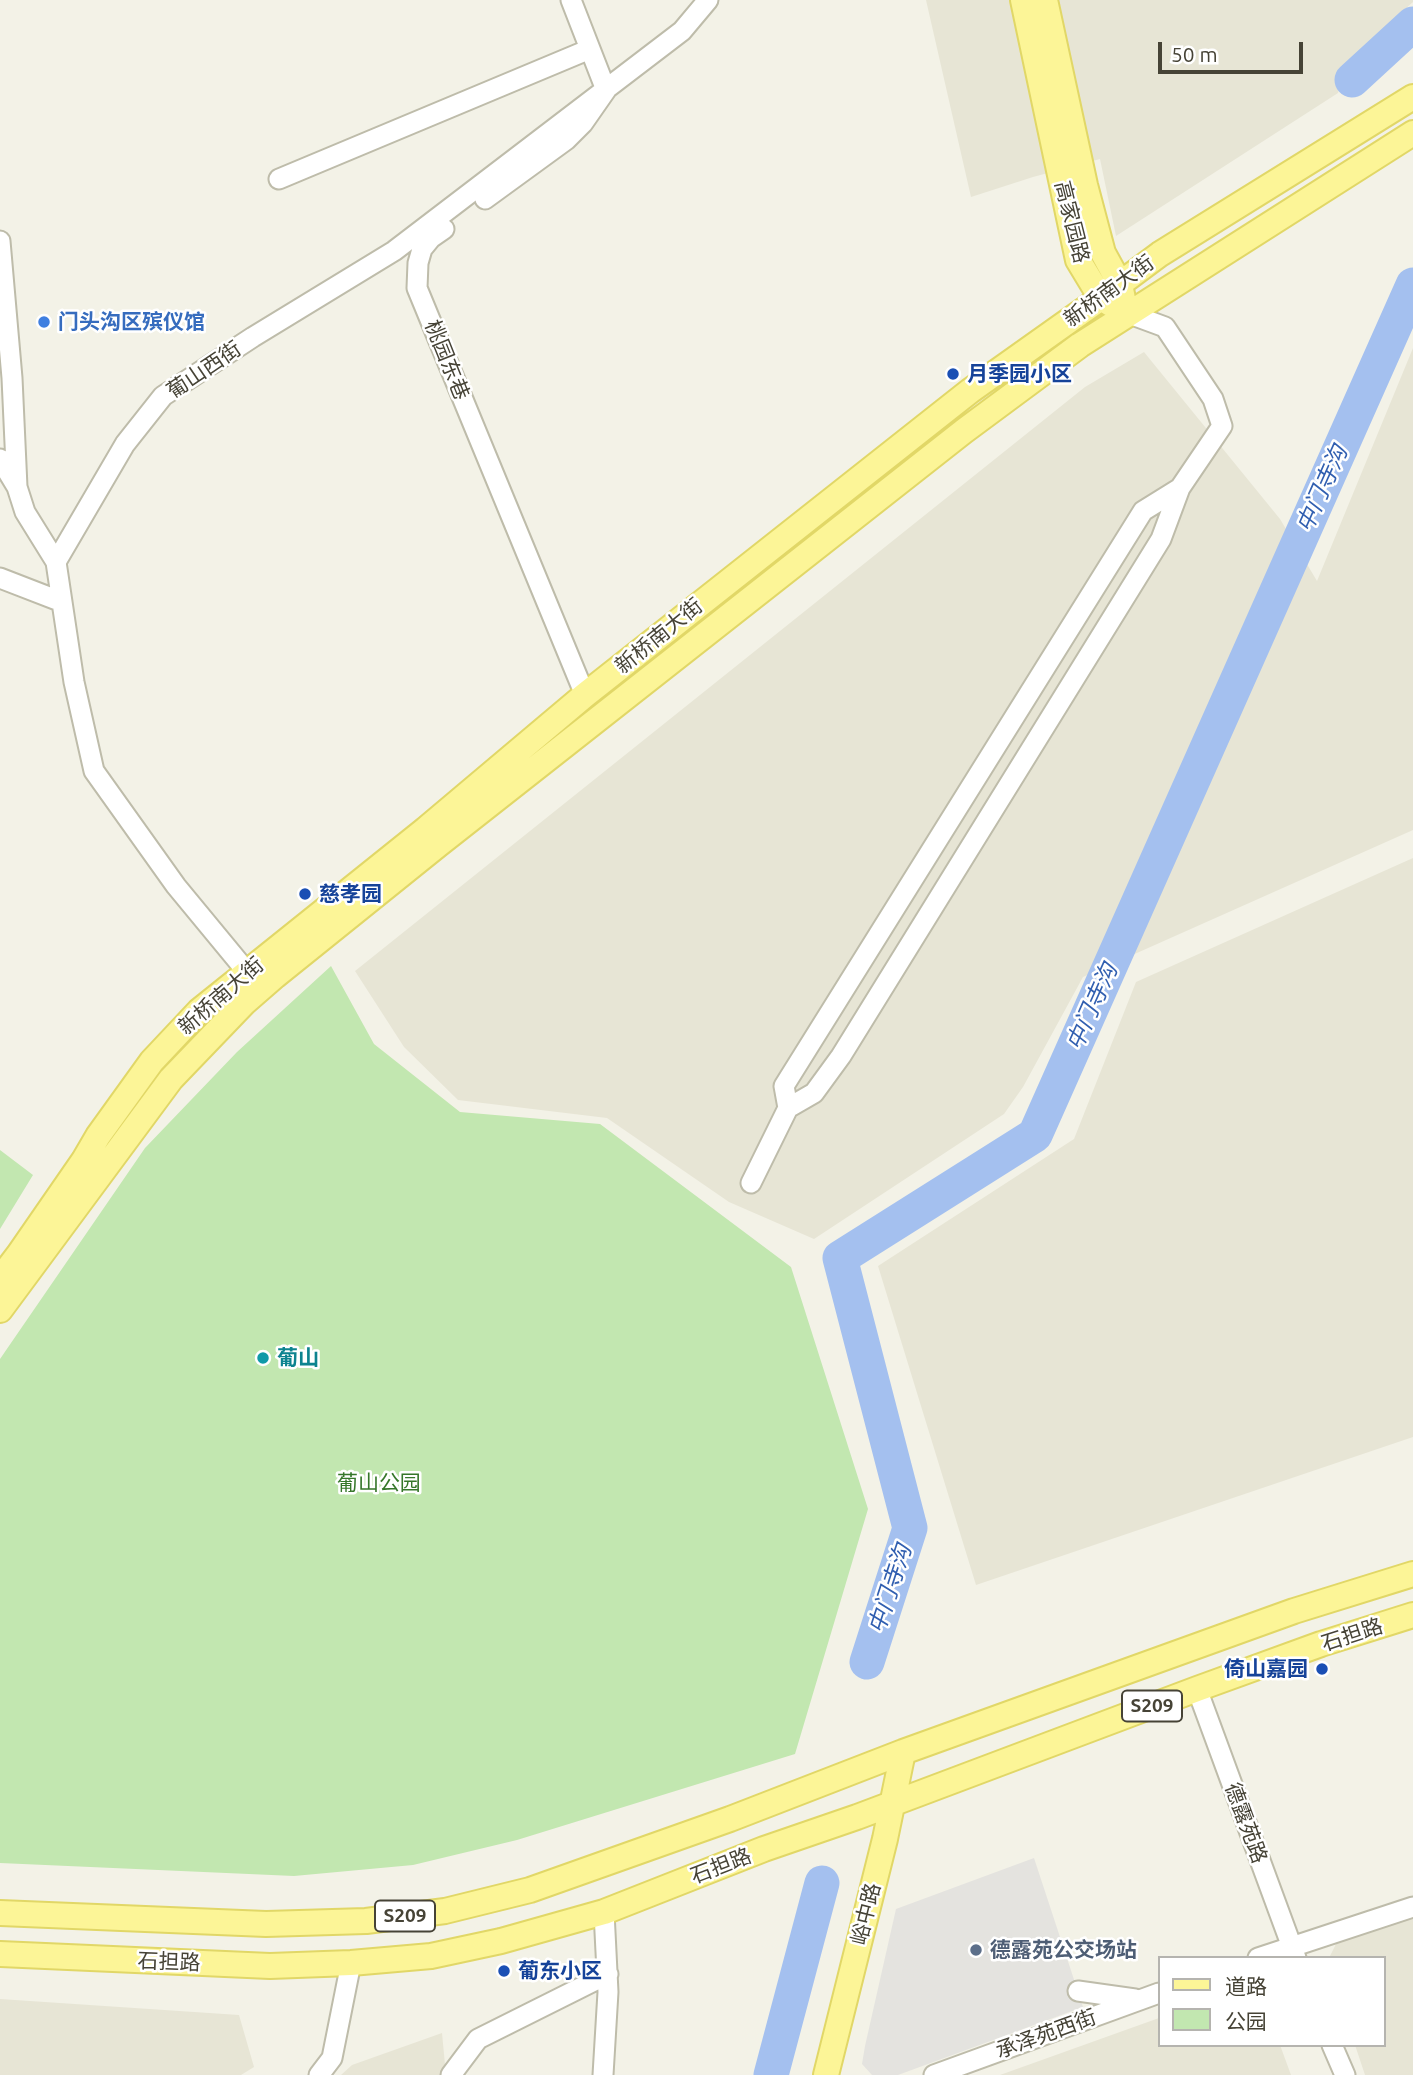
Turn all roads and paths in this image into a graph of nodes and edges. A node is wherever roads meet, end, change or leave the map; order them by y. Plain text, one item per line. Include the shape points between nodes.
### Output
1 (571, 0) edge
2 (708, 0) edge
3 (1023, 0) edge
4 (1045, 0) edge
5 (590, 49) junction
6 (606, 90) junction
7 (1413, 97) edge
8 (1413, 133) edge
9 (279, 179) dead end
10 (0, 241) edge
11 (1110, 291) junction
12 (1127, 313) junction
13 (0, 459) edge
14 (17, 486) junction
15 (1181, 488) junction
16 (56, 562) junction
17 (0, 578) edge
18 (62, 603) junction
19 (585, 695) junction
20 (247, 972) junction
21 (788, 1108) junction
22 (751, 1183) dead end
23 (0, 1279) edge
24 (0, 1310) edge
25 (1413, 1574) edge
26 (1413, 1615) edge
27 (1197, 1689) junction
28 (903, 1752) junction
29 (893, 1803) junction
30 (1413, 1907) edge
31 (604, 1912) junction
32 (0, 1913) edge
33 (1293, 1952) edge
34 (0, 1954) edge
35 (1270, 1956) edge
36 (351, 1964) junction
37 (608, 1974) junction
38 (1078, 1991) dead end
39 (1158, 1993) edge
40 (1140, 2000) junction
41 (1333, 2047) edge
42 (332, 2059) junction
43 (308, 2075) edge
44 (319, 2075) edge
45 (451, 2075) edge
46 (603, 2075) edge
47 (826, 2075) edge
48 (934, 2075) edge
49 (1345, 2075) edge

1 - 5 street
2 - 6 street, 葡山西街 via 682,31
3 - 11 main road, 高家园路 via 1078,260
4 - 11 main road, 高家园路
5 - 6 street
5 - 9 street
6 - 16 street, 葡山西街 via 394,251 163,396 125,444
6 - 19 street, 桃园东巷 via 566,140 431,238 422,248 417,288
7 - 11 main road, 新桥南大街 via 1160,254
8 - 12 main road, 新桥南大街
10 - 14 street
11 - 12 main road, 高家园路
11 - 19 main road, 新桥南大街 via 970,391
12 - 15 street via 1165,327 1213,399 1222,426
12 - 24 main road, 新桥南大街 via 964,431 244,1003 171,1079
13 - 14 street
14 - 16 street via 25,512
15 - 21 street via 1161,539 841,1056 814,1093
15 - 21 street via 1143,511 784,1086
16 - 18 street
17 - 18 street
18 - 20 street via 94,771 176,886
19 - 20 main road, 新桥南大街
20 - 23 main road, 新桥南大街 via 199,1011 152,1061
21 - 22 street
25 - 28 main road, 石担路 / S209 via 1294,1611
26 - 27 main road, 石担路 / S209
27 - 29 main road, 石担路 / S209
27 - 33 street, 德露苑路
28 - 29 main road, 峪中路
28 - 32 main road, 石担路 / S209 via 530,1891 445,1911 366,1921 265,1924
29 - 31 main road, 石担路 / S209
29 - 47 main road, 峪中路
30 - 33 street
31 - 36 main road, 石担路 / S209 via 431,1956
31 - 37 street
33 - 35 street
34 - 36 main road, 石担路 / S209 via 270,1966
36 - 42 street
37 - 45 street via 478,2039
37 - 46 street
38 - 40 street
39 - 40 street, 承泽苑西街
40 - 48 street, 承泽苑西街
41 - 49 street
42 - 43 street
42 - 44 street

